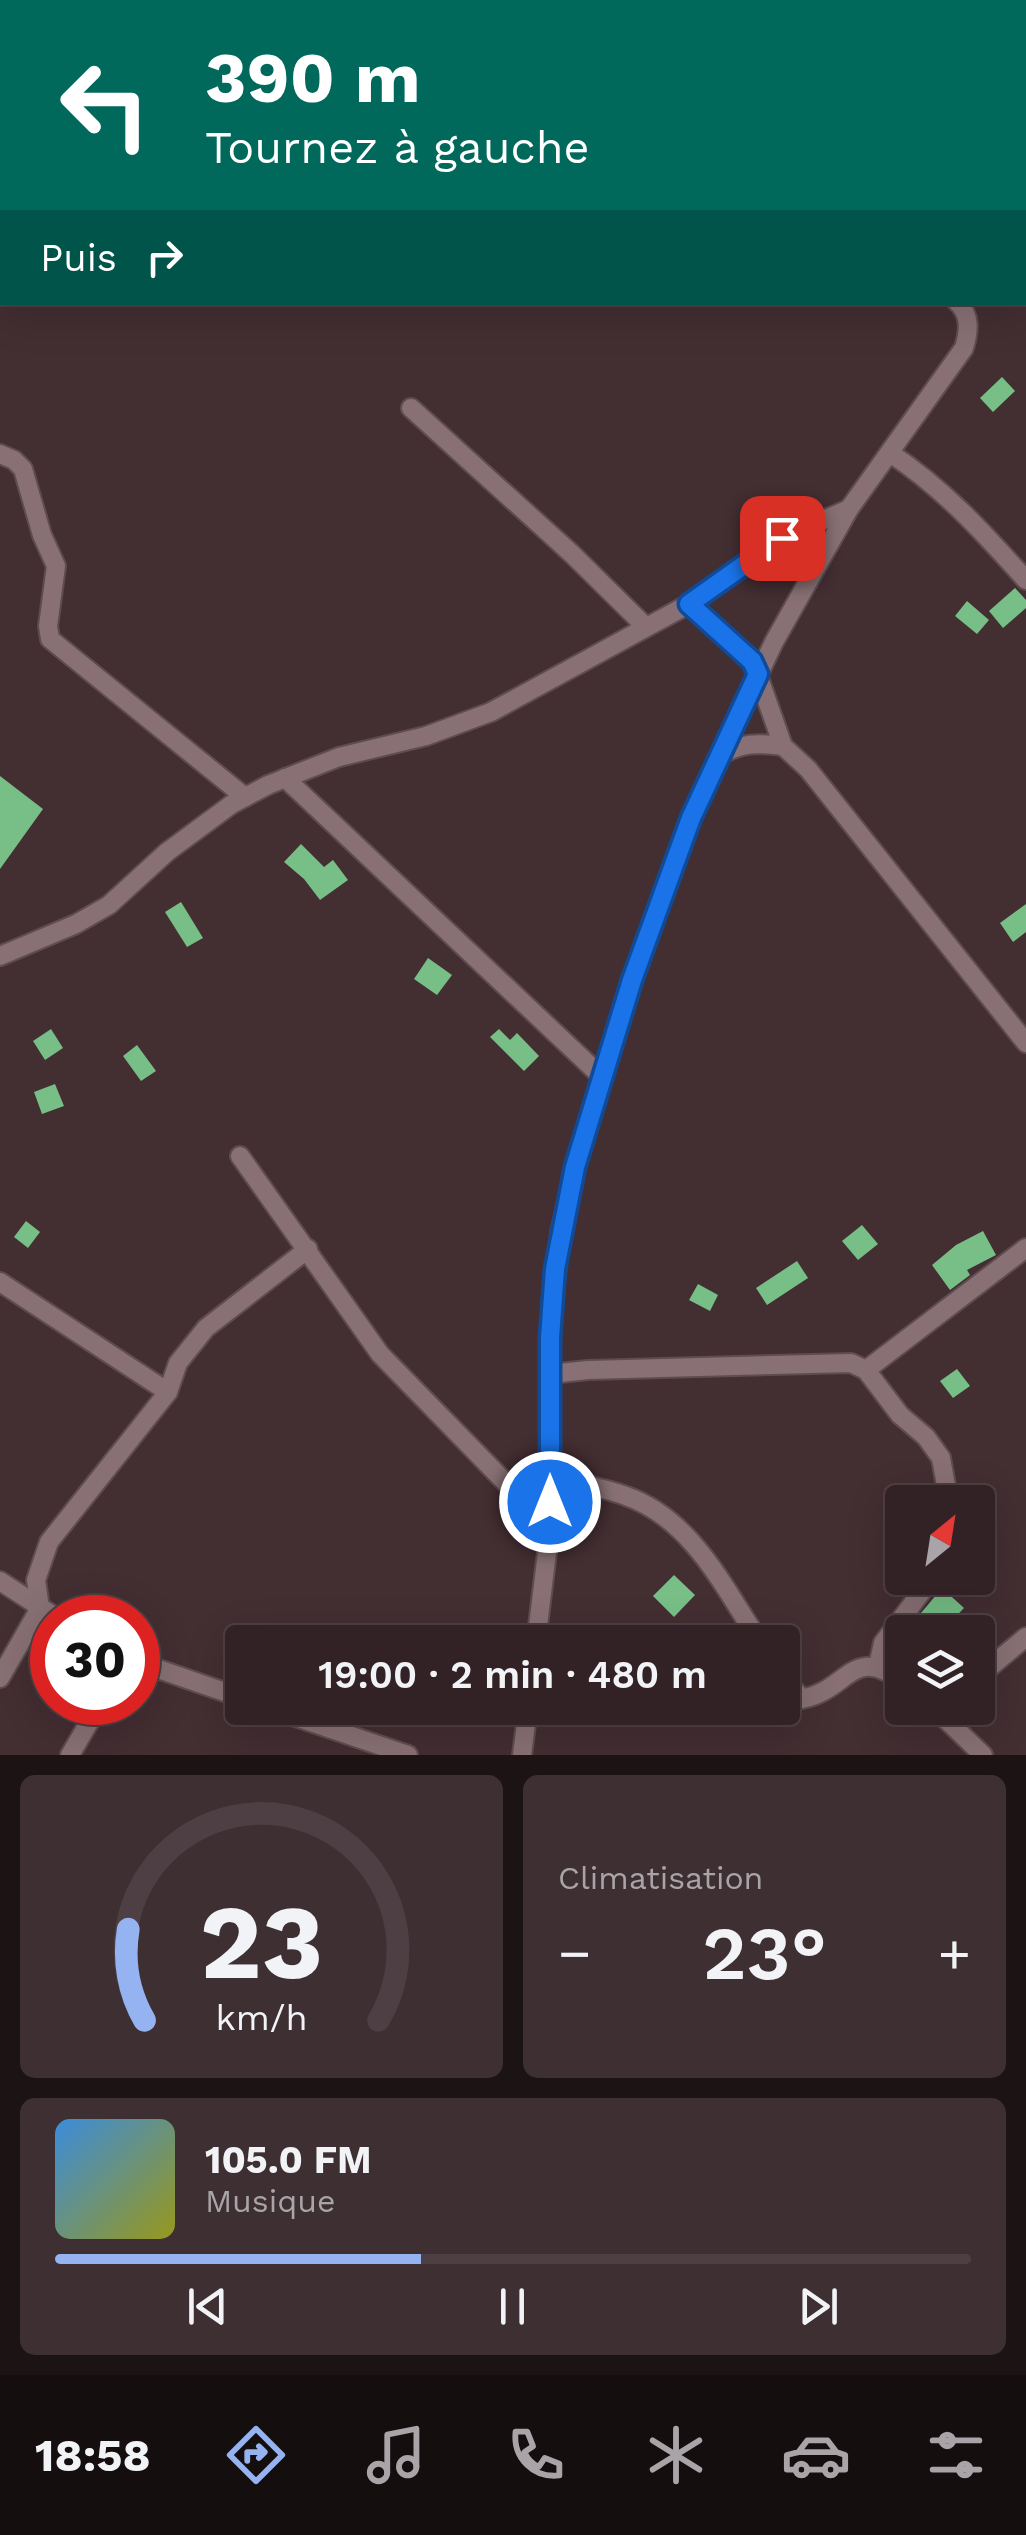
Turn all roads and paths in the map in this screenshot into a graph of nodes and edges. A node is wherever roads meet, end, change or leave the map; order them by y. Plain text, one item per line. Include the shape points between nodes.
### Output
1 (959, 305) edge
2 (411, 408) dead end
3 (890, 453) junction
4 (0, 454) edge
5 (849, 509) junction
6 (1026, 580) edge
7 (689, 604) junction
8 (645, 626) junction
9 (758, 674) junction
10 (784, 746) junction
11 (719, 756) junction
12 (285, 778) junction
13 (245, 797) junction
14 (0, 956) edge
15 (1026, 1043) edge
16 (603, 1078) junction
17 (240, 1156) dead end
18 (1026, 1248) edge
19 (308, 1249) junction
20 (0, 1282) edge
21 (866, 1370) junction
22 (550, 1374) junction
23 (168, 1392) junction
24 (550, 1478) junction
25 (946, 1485) edge
26 (550, 1528) junction
27 (0, 1581) edge
28 (41, 1595) edge
29 (919, 1595) edge
30 (30, 1601) edge
31 (538, 1625) edge
32 (749, 1625) edge
33 (30, 1637) edge
34 (1026, 1637) edge
35 (995, 1663) edge
36 (878, 1666) junction
37 (160, 1670) edge
38 (885, 1671) edge
39 (0, 1678) edge
40 (225, 1692) edge
41 (800, 1697) edge
42 (88, 1725) edge
43 (319, 1725) edge
44 (526, 1725) edge
45 (954, 1725) edge
46 (70, 1755) edge
47 (408, 1755) edge
48 (522, 1755) edge
49 (982, 1755) edge

1 - 3 street via 968,319 964,348
2 - 8 street
3 - 5 street
3 - 6 street via 966,514
4 - 13 street via 23,469 56,566 50,639
5 - 7 street via 782,538
5 - 9 street
7 - 8 street
7 - 9 street
8 - 12 street via 490,712
9 - 10 street
9 - 11 street
10 - 11 street via 752,742
10 - 15 street
11 - 16 street via 645,944
12 - 13 street
12 - 16 street
13 - 14 street via 167,852 109,905
16 - 22 street via 560,1233
17 - 19 street
18 - 21 street
19 - 23 street via 206,1328 178,1363
19 - 26 street via 380,1354
20 - 23 street
21 - 22 street via 852,1363
21 - 25 street via 941,1458
22 - 24 street
23 - 28 street via 49,1542 36,1580
24 - 26 street
24 - 32 street via 628,1496 664,1516 693,1541
26 - 31 street
27 - 30 street
29 - 36 street via 883,1643
33 - 39 street
34 - 35 street
36 - 38 street
36 - 41 street via 865,1665 816,1696
37 - 40 street
42 - 46 street
43 - 47 street
44 - 48 street
45 - 49 street

